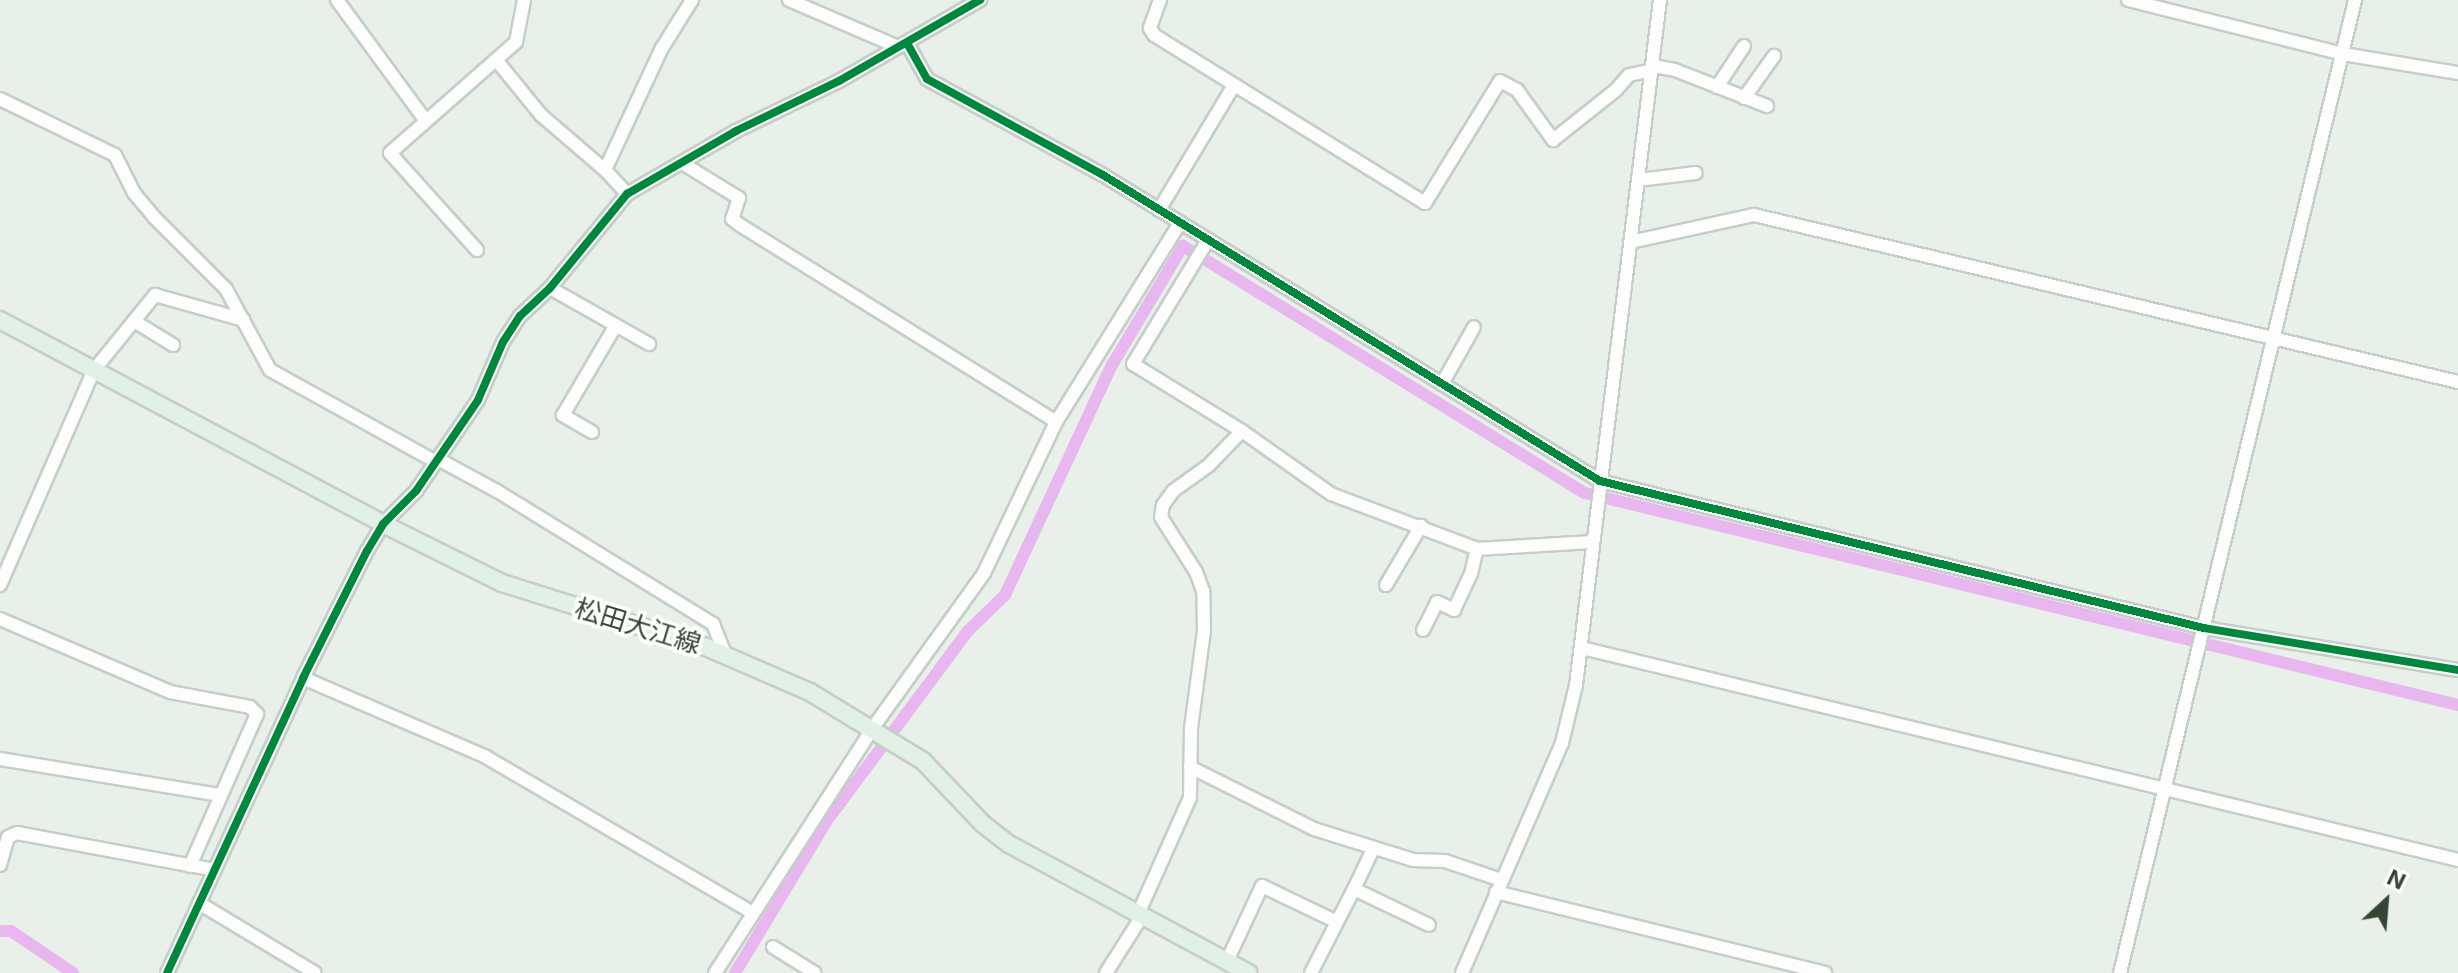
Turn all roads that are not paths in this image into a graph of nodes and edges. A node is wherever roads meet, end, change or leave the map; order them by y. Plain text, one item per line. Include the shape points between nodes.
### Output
1 (337, 0) edge
2 (692, 0) edge
3 (789, 0) edge
4 (980, 0) edge
5 (1160, 0) edge
6 (1660, 0) edge
7 (2128, 0) edge
8 (2355, 0) edge
9 (522, 2) edge
10 (902, 45) junction
11 (1744, 46) dead end
12 (2343, 54) junction
13 (1774, 56) dead end
14 (497, 61) junction
15 (1652, 68) junction
16 (2458, 73) edge
17 (1234, 85) junction
18 (1717, 87) junction
19 (1744, 98) junction
20 (0, 99) edge
21 (1767, 106) dead end
22 (426, 121) junction
23 (682, 163) junction
24 (605, 170) junction
25 (1696, 173) dead end
26 (1638, 180) junction
27 (627, 194) junction
28 (1159, 210) junction
29 (1180, 223) junction
30 (1208, 240) junction
31 (1630, 242) junction
32 (477, 250) dead end
33 (550, 288) junction
34 (0, 320) edge
35 (244, 320) junction
36 (134, 321) junction
37 (616, 325) junction
38 (1474, 327) dead end
39 (2273, 341) junction
40 (649, 344) dead end
41 (173, 345) dead end
42 (94, 370) junction
43 (2458, 382) edge
44 (1442, 384) junction
45 (1056, 422) junction
46 (1242, 431) junction
47 (592, 432) dead end
48 (437, 460) junction
49 (1599, 483) junction
50 (383, 524) junction
51 (1421, 526) junction
52 (1592, 542) junction
53 (1477, 549) junction
54 (0, 585) edge
55 (1386, 585) dead end
56 (0, 619) edge
57 (2204, 628) junction
58 (1423, 630) dead end
59 (1582, 648) junction
60 (725, 654) junction
61 (2458, 670) edge
62 (303, 678) junction
63 (874, 730) junction
64 (0, 759) edge
65 (1190, 767) junction
66 (2166, 787) junction
67 (219, 795) junction
68 (1373, 849) junction
69 (2458, 860) edge
70 (0, 865) edge
71 (190, 866) junction
72 (215, 870) junction
73 (1498, 886) junction
74 (1354, 889) junction
75 (199, 903) junction
76 (751, 912) junction
77 (1140, 915) junction
78 (1337, 922) junction
79 (1429, 925) dead end
80 (773, 947) dead end
81 (1227, 961) junction
82 (167, 973) edge
83 (315, 973) edge
84 (715, 973) edge
85 (815, 973) edge
86 (1106, 973) edge
87 (1249, 973) edge
88 (1311, 973) edge
89 (1462, 973) edge
90 (1825, 973) edge
91 (2120, 973) edge

1 - 22 street
2 - 24 street via 662,48
3 - 10 street
4 - 10 street
5 - 17 street via 1150,28 1154,35
6 - 15 street
7 - 12 street
8 - 12 street
9 - 14 street via 516,42
10 - 23 street
10 - 28 street via 927,79
11 - 18 street
12 - 16 street
12 - 39 street
13 - 19 street
14 - 22 street
14 - 24 street via 541,115
15 - 17 street via 1629,75 1553,140 1517,90 1500,81 1425,203
15 - 18 street via 1675,70
15 - 26 street
17 - 28 street
18 - 19 street
19 - 21 street
20 - 35 street via 115,155 134,193 226,289
22 - 32 street via 390,153
23 - 27 street
23 - 45 street via 739,198 732,219 740,225
24 - 27 street
25 - 26 street
26 - 31 street
27 - 33 street
28 - 29 street
29 - 30 street
29 - 45 street
30 - 44 street
30 - 46 street via 1133,364
31 - 39 street via 1754,215
31 - 49 street
33 - 37 street
33 - 48 street via 520,316 478,400
34 - 42 main road, 松田大江線
35 - 36 street via 155,295
35 - 48 street via 270,370
36 - 41 street
36 - 42 street
37 - 40 street
37 - 47 street via 563,415
38 - 44 street
39 - 43 street
39 - 57 street
42 - 50 main road, 松田大江線
42 - 54 street
44 - 49 street
45 - 63 street via 984,573
46 - 51 street via 1331,494
46 - 65 street via 1209,465 1173,491 1161,517 1203,591
48 - 50 street
48 - 60 street via 713,624
49 - 52 street
49 - 57 street
50 - 60 main road, 松田大江線 via 502,583
50 - 62 street
51 - 53 street
51 - 55 street
52 - 53 street
52 - 59 street
53 - 58 street via 1454,610 1437,602
56 - 67 street via 170,692 250,707 257,714
57 - 61 street
57 - 66 street
59 - 66 street
59 - 73 street via 1562,743
60 - 63 main road, 松田大江線 via 810,692
62 - 72 street
62 - 76 street via 486,757
63 - 76 street
63 - 77 main road, 松田大江線 via 923,761 1009,844
64 - 67 street
65 - 68 street via 1314,829
65 - 77 street via 1190,798
66 - 69 street
66 - 91 street
67 - 71 street
68 - 73 street via 1413,860 1445,861
68 - 74 street
70 - 71 street via 8,837 17,833
71 - 72 street
72 - 75 street
73 - 89 street
73 - 90 street
74 - 78 street
74 - 79 street
75 - 82 street
75 - 83 street
76 - 84 street
77 - 81 main road, 松田大江線
77 - 86 street
78 - 81 street via 1262,886
78 - 88 street
80 - 85 street
81 - 87 main road, 松田大江線

